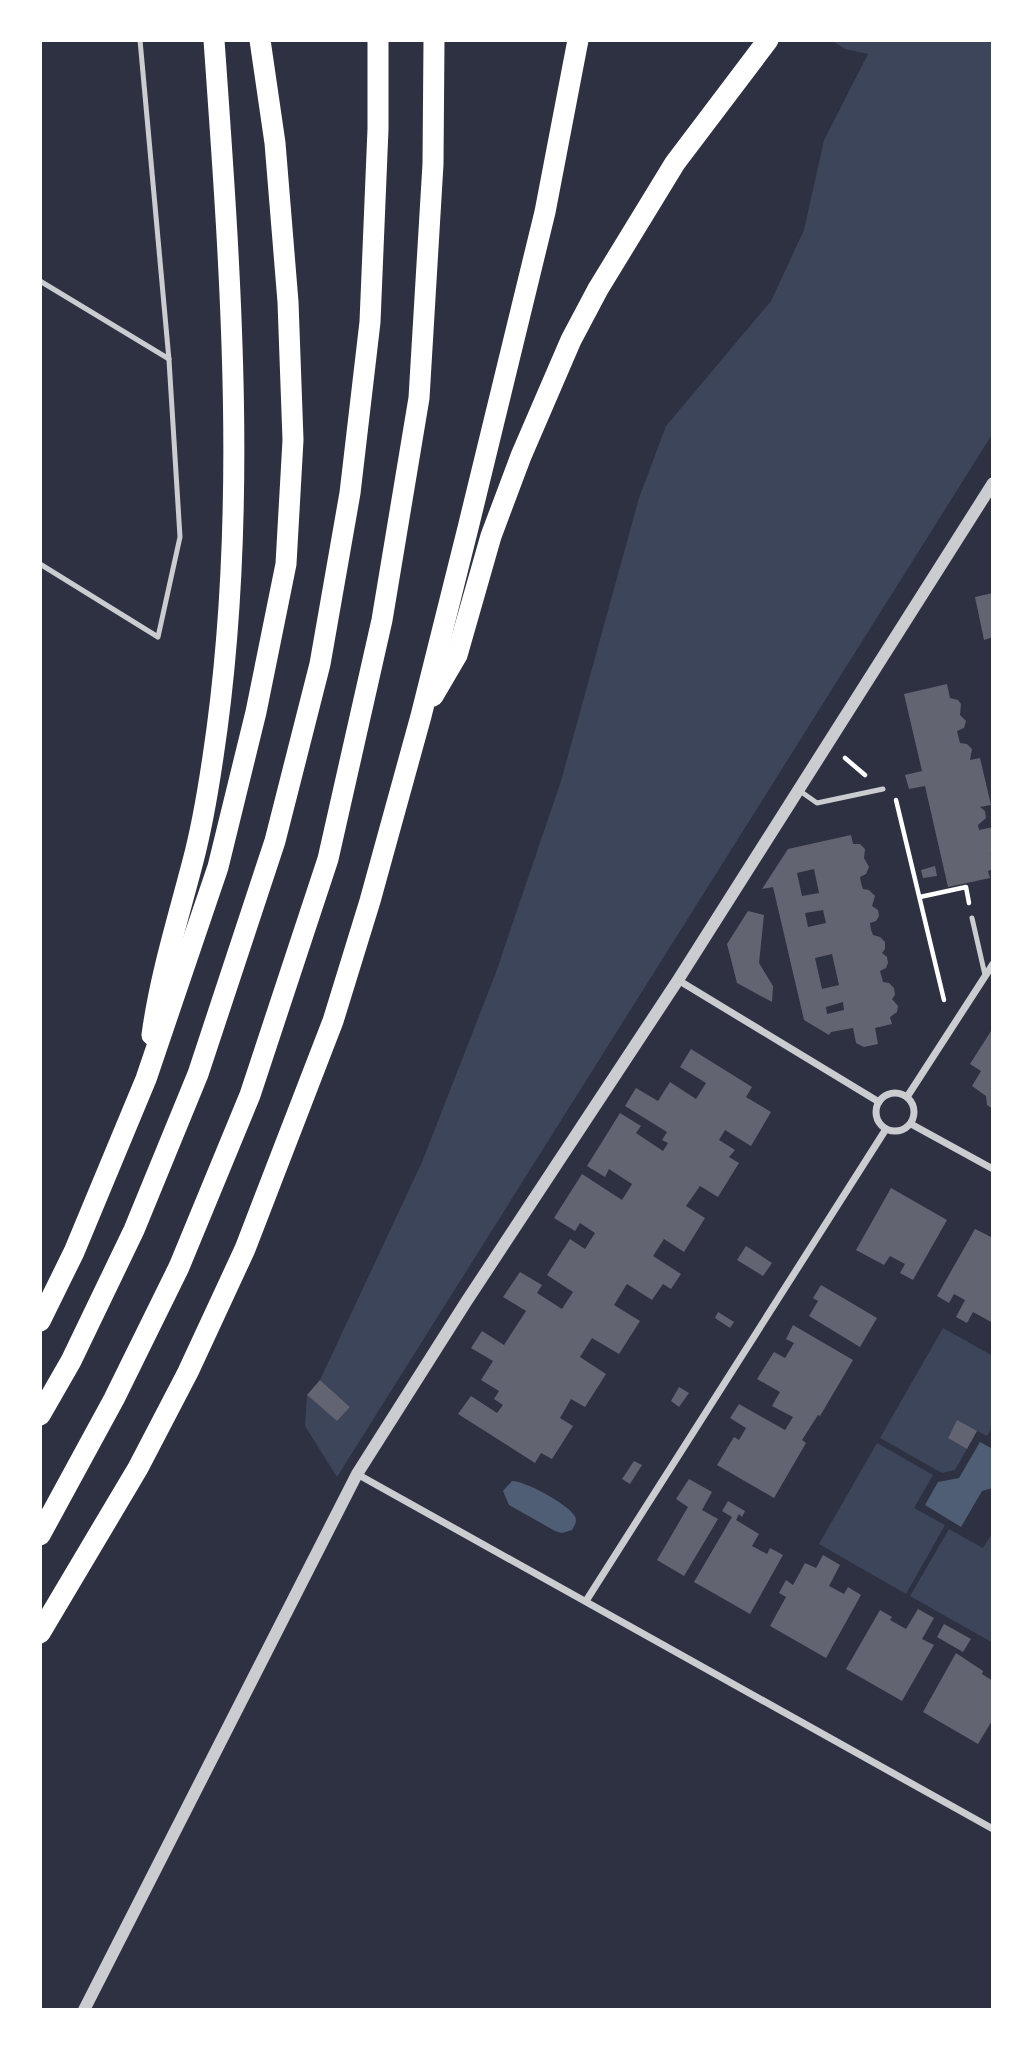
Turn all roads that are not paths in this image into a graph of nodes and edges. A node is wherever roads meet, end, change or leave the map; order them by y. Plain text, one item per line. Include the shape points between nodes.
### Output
1 (140, 40) edge
2 (214, 40) edge
3 (260, 40) edge
4 (378, 40) edge
5 (434, 40) edge
6 (578, 40) edge
7 (768, 40) edge
8 (40, 281) edge
9 (169, 360) junction
10 (993, 483) edge
11 (40, 564) edge
12 (421, 716) junction
13 (883, 789) road end
14 (799, 790) junction
15 (972, 918) road end
16 (993, 964) edge
17 (985, 975) junction
18 (678, 980) junction
19 (146, 1079) junction
20 (907, 1097) junction
21 (879, 1102) junction
22 (911, 1124) junction
23 (886, 1129) junction
24 (993, 1169) edge
25 (40, 1321) edge
26 (40, 1415) edge
27 (357, 1474) junction
28 (40, 1535) edge
29 (586, 1601) junction
30 (40, 1633) edge
31 (993, 1829) edge
32 (84, 2010) edge

1 - 9 lane
2 - 19 highway via 229,250 233,547 213,757 194,857 157,998
3 - 19 highway via 275,143 288,302 293,440 286,564 218,867
4 - 26 highway via 370,323 349,493 320,664 275,841 198,1074 134,1230
5 - 28 highway via 433,164 419,398 382,620 328,859 250,1095 179,1267
6 - 12 highway via 545,212
7 - 12 highway via 675,163 571,340 491,536 457,655
8 - 9 lane
9 - 11 lane via 180,537 158,637
10 - 14 street
12 - 30 highway via 345,985 245,1249 138,1468
13 - 14 lane via 817,803
14 - 18 street
15 - 17 lane
16 - 17 street
17 - 20 street
18 - 21 street
18 - 27 street
19 - 25 highway
20 - 21 street via 895,1093
20 - 22 street via 914,1107
21 - 23 street via 876,1114
22 - 23 street via 899,1131
22 - 24 street
23 - 29 street
27 - 29 street
27 - 32 street
29 - 31 street

